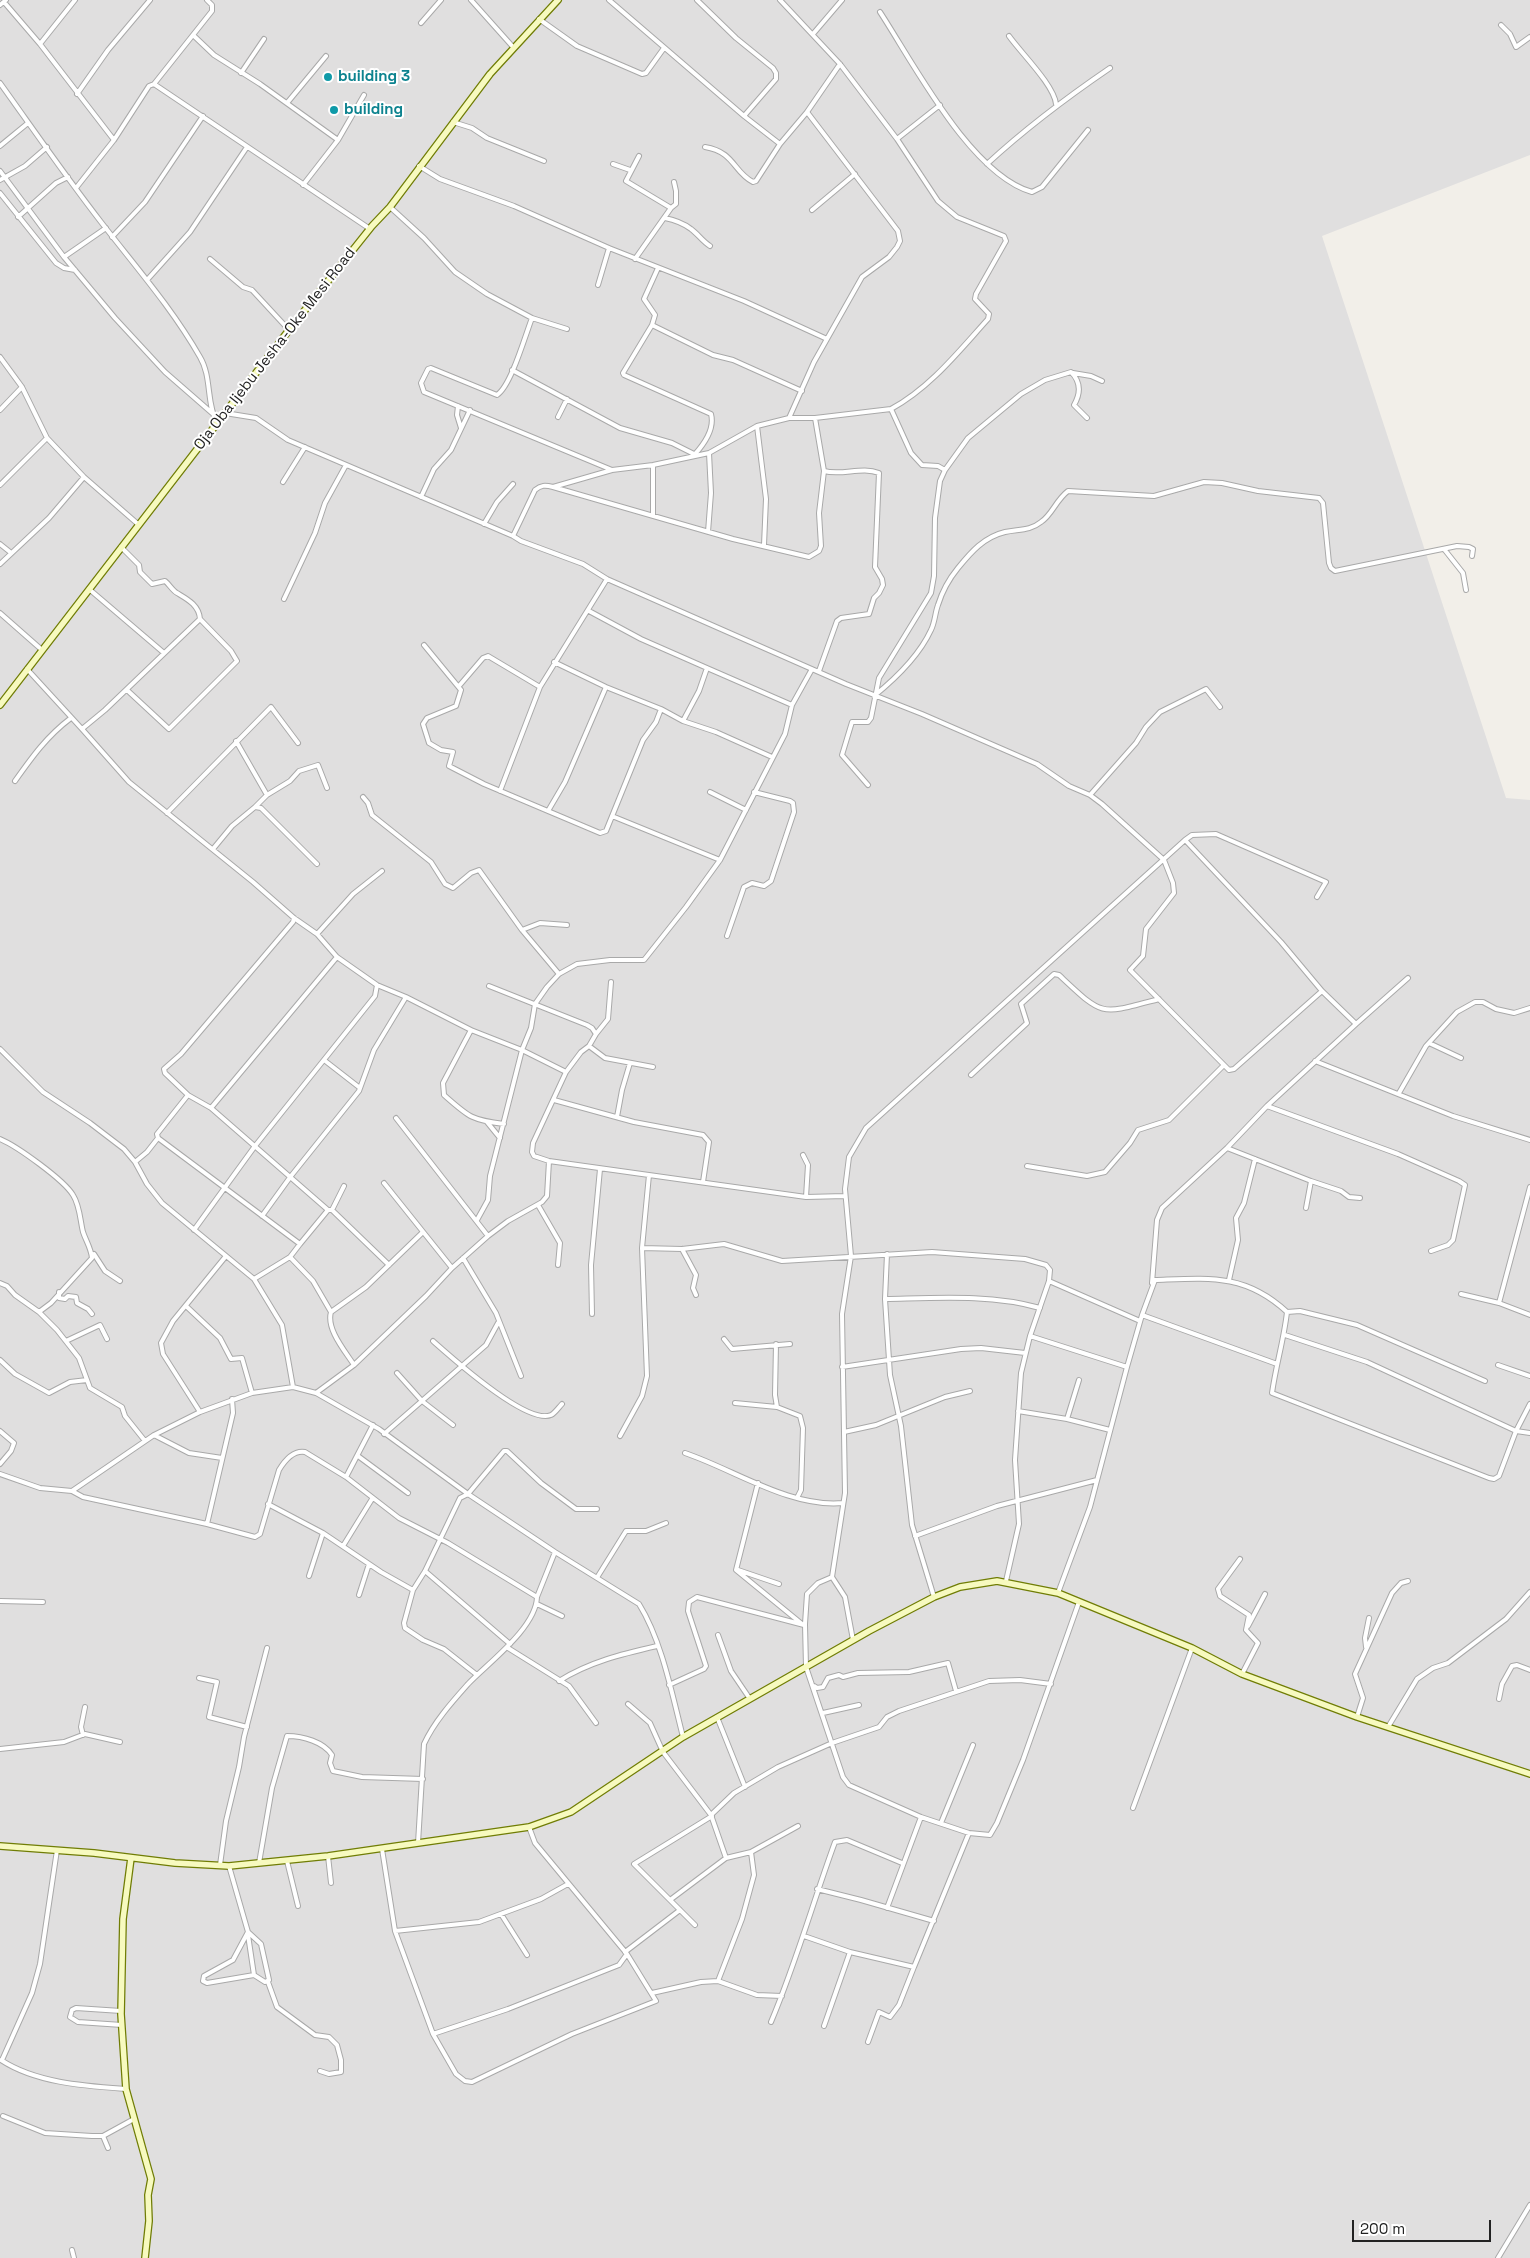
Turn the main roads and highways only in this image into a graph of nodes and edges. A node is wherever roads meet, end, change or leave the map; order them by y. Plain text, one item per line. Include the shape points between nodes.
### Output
1 (558, 0) edge
2 (0, 705) edge
3 (1530, 1774) edge
4 (0, 1846) edge
5 (131, 1858) junction
6 (145, 2258) edge

1 - 2 main road, Oja Oba Ijebu Jesha-Oke Mesi Road via 513,47 418,166 390,207 289,330
3 - 5 main road via 1242,1674 1192,1648 1058,1593 1006,1581 960,1588 934,1597 683,1736 572,1812 529,1827 382,1849 230,1866
4 - 5 main road
5 - 6 main road via 123,1919 121,2011 126,2089 151,2181

